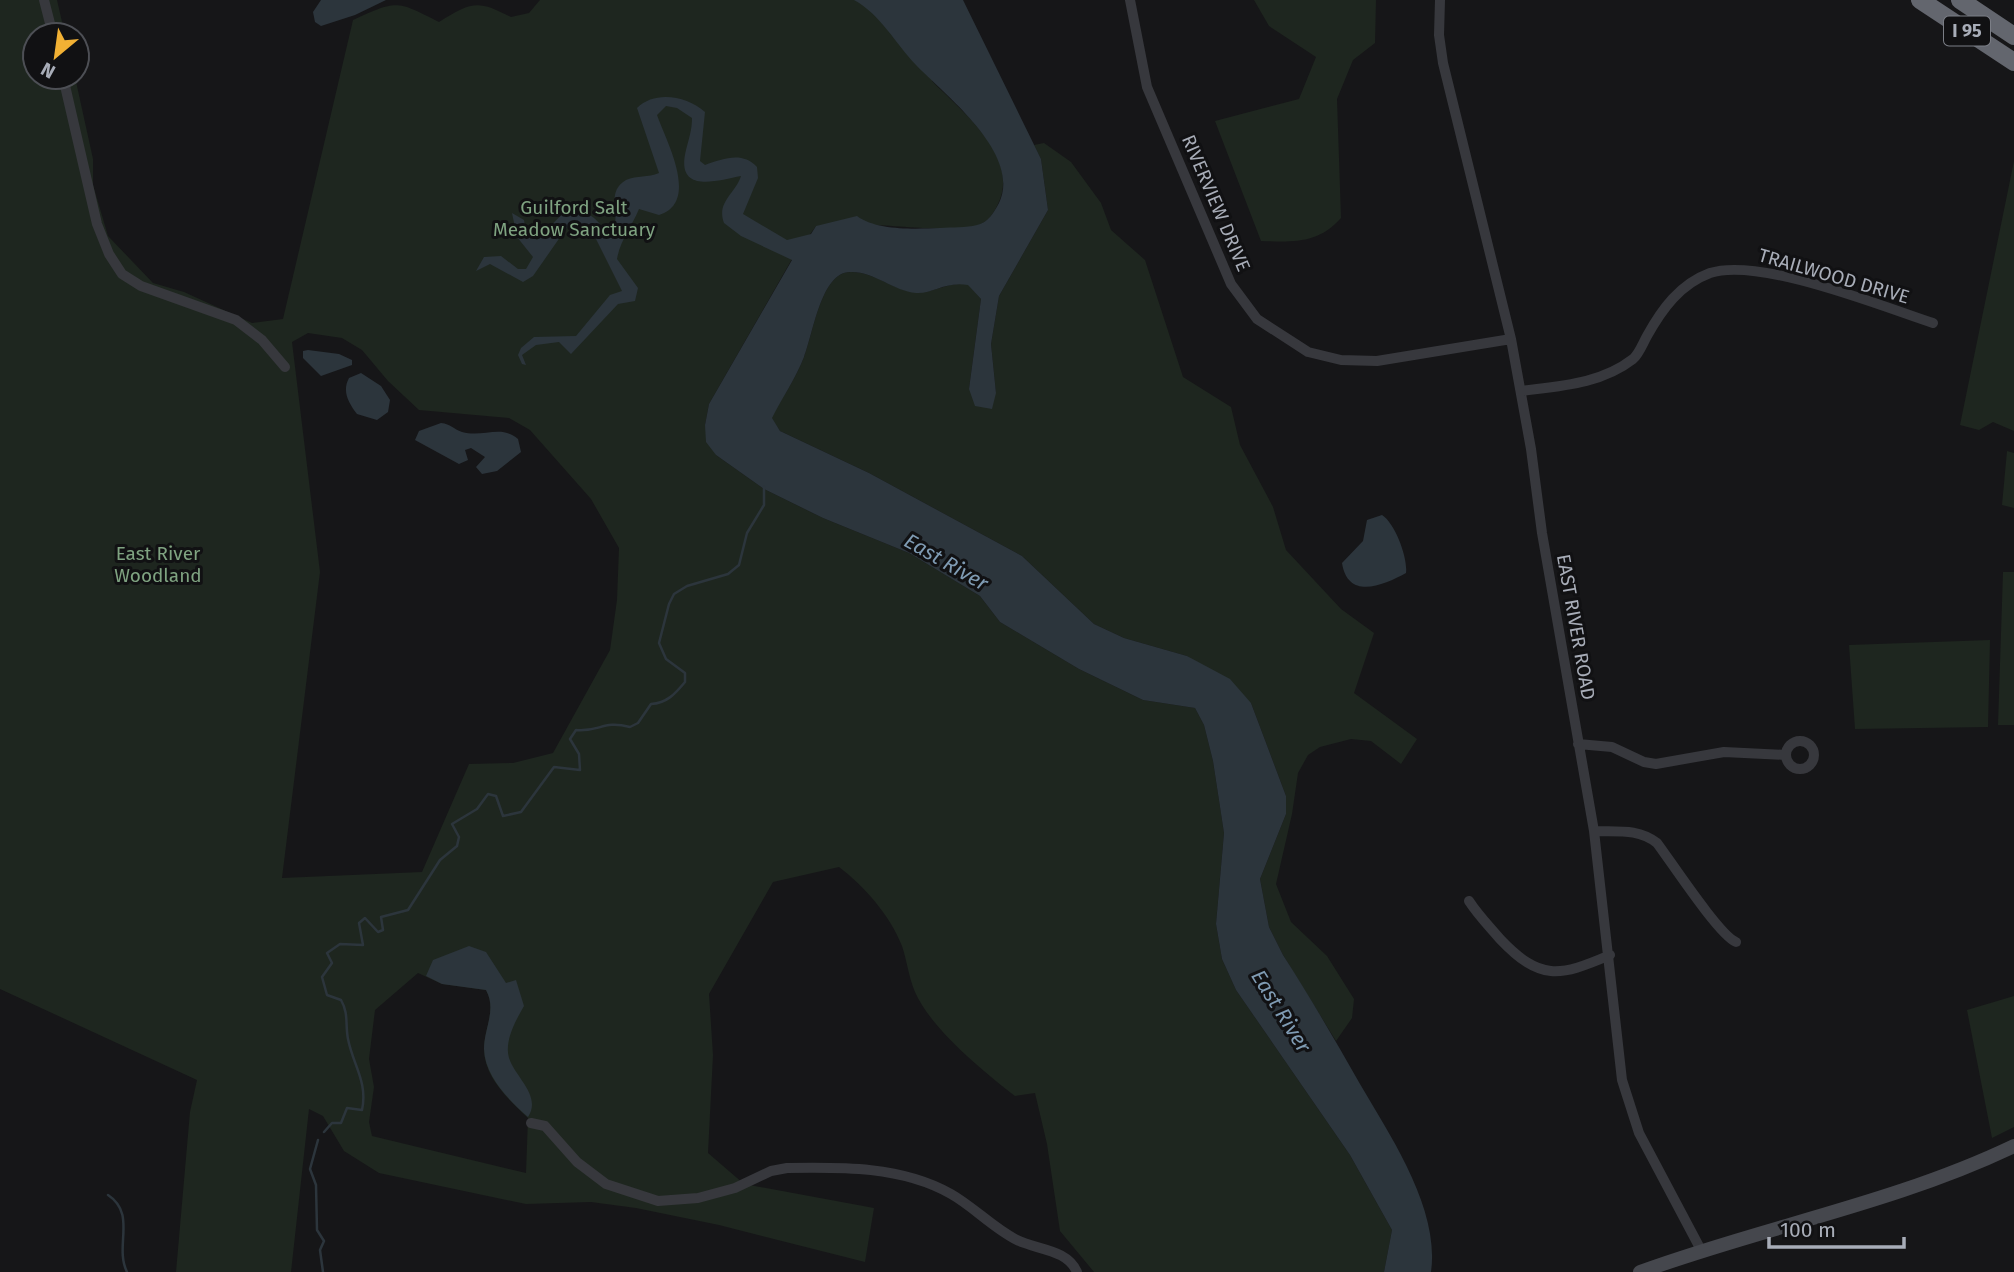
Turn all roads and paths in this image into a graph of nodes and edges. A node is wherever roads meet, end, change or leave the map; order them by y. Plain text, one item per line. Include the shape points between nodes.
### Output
1 (44, 0) edge
2 (1130, 0) edge
3 (1440, 0) edge
4 (1920, 0) edge
5 (1960, 0) edge
6 (49, 21) edge
7 (2014, 36) edge
8 (2014, 62) edge
9 (66, 91) edge
10 (1933, 323) dead end
11 (1511, 339) junction
12 (285, 367) dead end
13 (1521, 391) junction
14 (1578, 744) junction
15 (1786, 755) dead end
16 (1594, 831) junction
17 (1469, 901) dead end
18 (1736, 942) dead end
19 (1610, 955) junction
20 (531, 1122) dead end
21 (2014, 1146) edge
22 (1701, 1250) junction
23 (1077, 1272) edge
24 (1640, 1272) edge

1 - 6 street
2 - 11 street, RIVERVIEW DRIVE via 1147,88 1231,284 1258,319 1308,352 1341,360 1377,361
3 - 11 street, EAST RIVER ROAD via 1443,63
4 - 8 highway, I 95
5 - 7 highway, I 95
9 - 12 street via 97,224 122,274 141,286 236,320 262,340
10 - 13 street, TRAILWOOD DRIVE via 1805,282 1747,270 1711,273 1684,286 1659,314 1635,358 1580,384
11 - 13 street, EAST RIVER ROAD
13 - 14 street, EAST RIVER ROAD
14 - 15 street via 1612,747 1656,764 1724,752
14 - 16 street, EAST RIVER ROAD
16 - 18 street via 1647,835 1703,903 1716,927
16 - 19 street, EAST RIVER ROAD
17 - 19 street via 1517,957 1532,967 1557,972 1578,969
19 - 22 street, EAST RIVER ROAD via 1629,1108
20 - 23 street via 545,1126 577,1162 606,1184 658,1201 698,1198 787,1168 874,1170 915,1178 968,1205 1010,1237 1066,1258
21 - 22 street via 1931,1181
22 - 24 street

